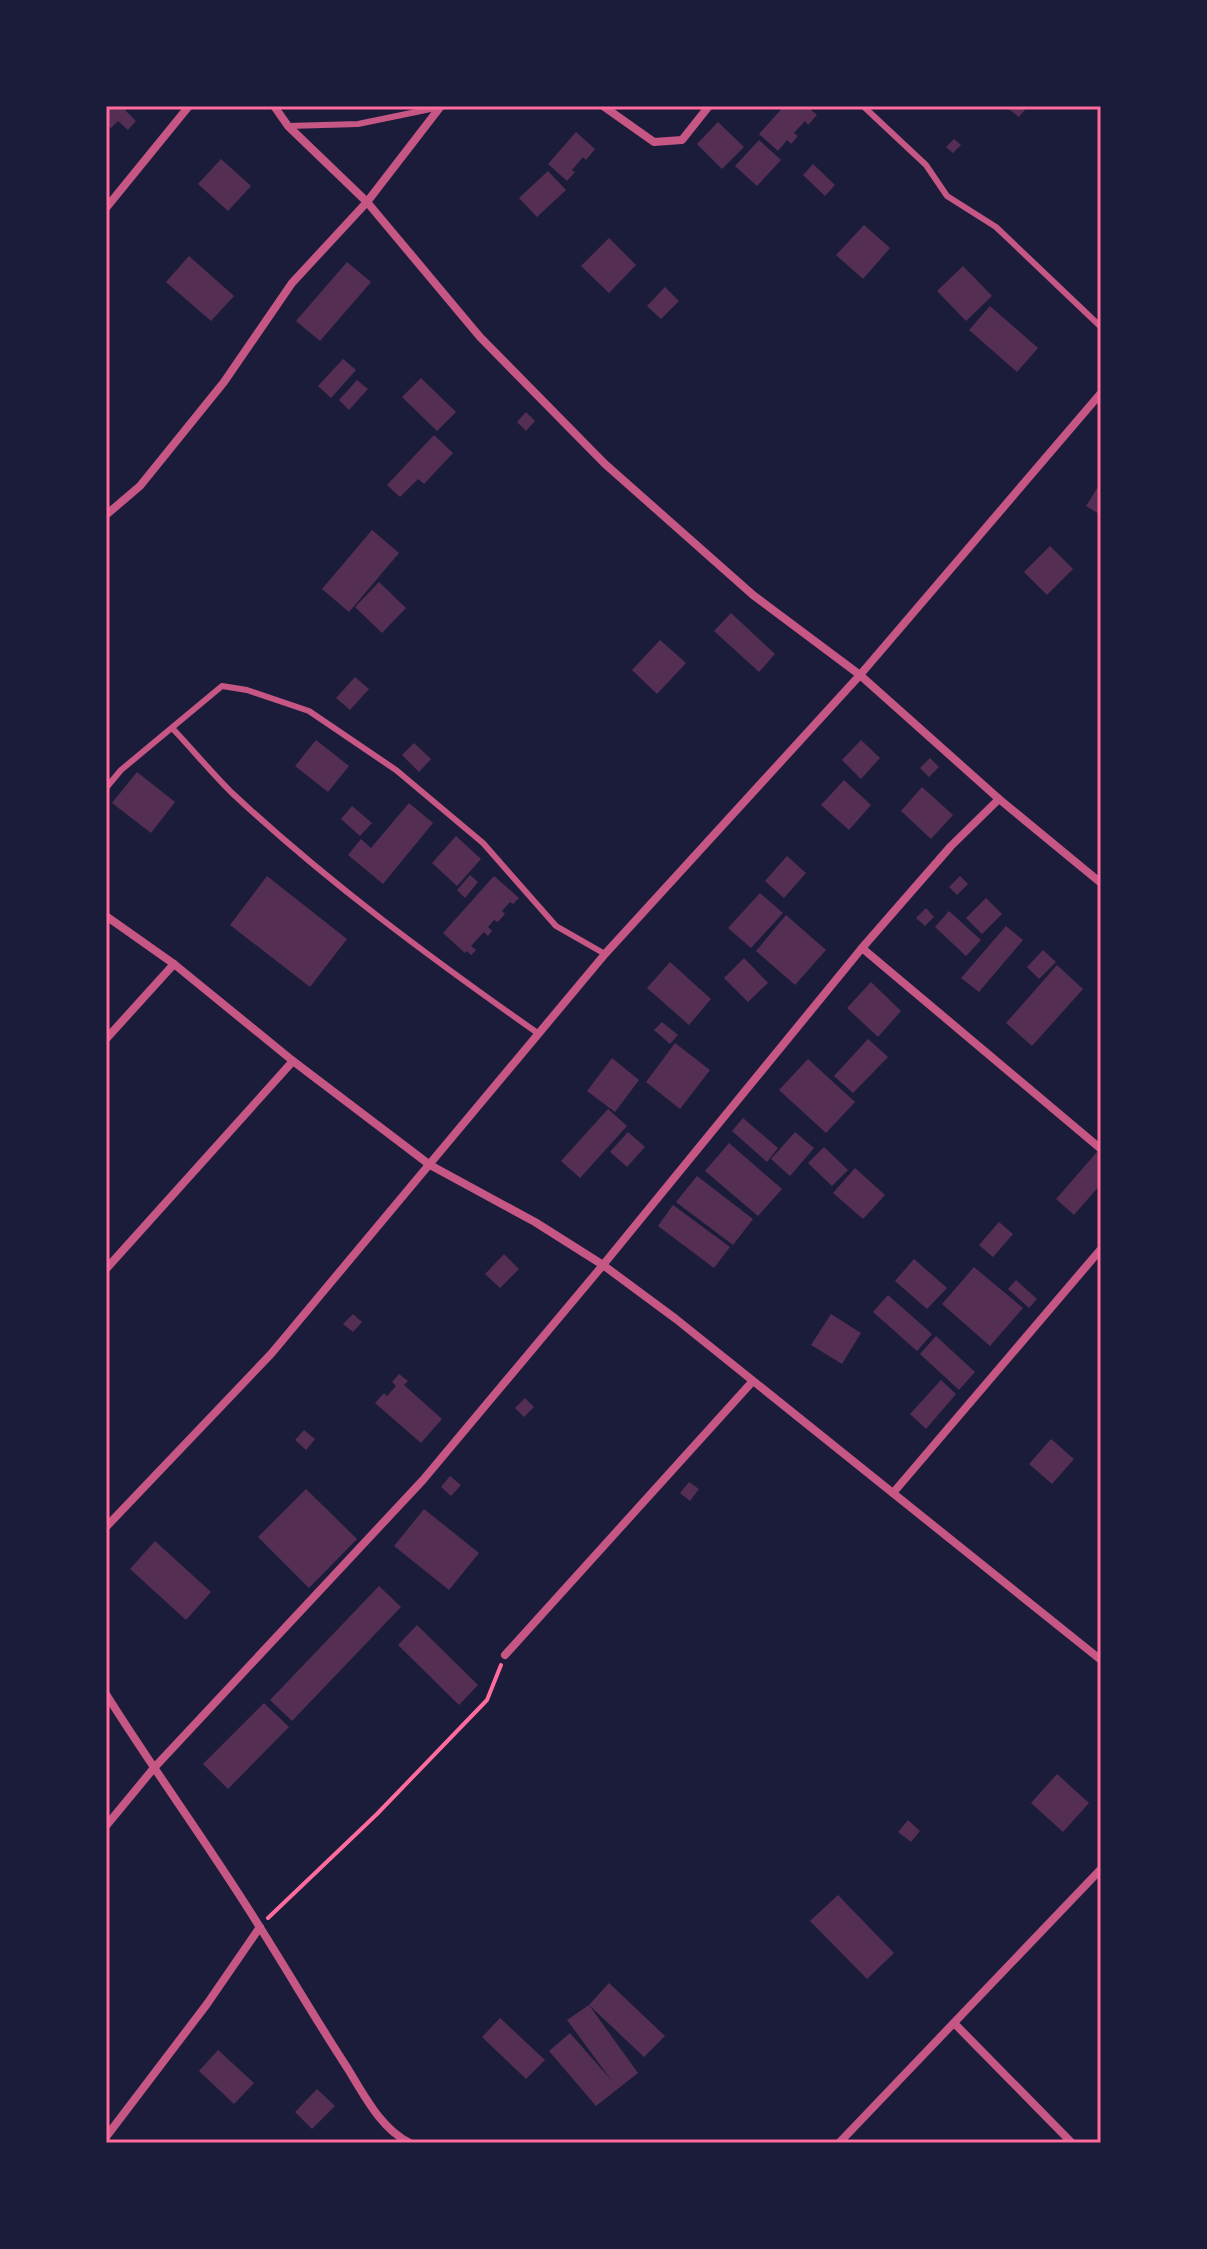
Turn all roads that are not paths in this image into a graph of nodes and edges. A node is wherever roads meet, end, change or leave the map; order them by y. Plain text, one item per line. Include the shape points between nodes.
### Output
1 (189, 106) edge
2 (274, 106) edge
3 (442, 106) edge
4 (603, 106) edge
5 (709, 106) edge
6 (866, 107) edge
7 (288, 126) junction
8 (367, 202) junction
9 (106, 208) edge
10 (1101, 327) edge
11 (1101, 393) edge
12 (106, 515) edge
13 (860, 675) junction
14 (173, 729) junction
15 (106, 788) edge
16 (999, 799) junction
17 (1101, 883) edge
18 (106, 916) edge
19 (862, 948) junction
20 (605, 954) junction
21 (174, 964) junction
22 (539, 1034) junction
23 (106, 1039) edge
24 (293, 1061) junction
25 (1101, 1149) edge
26 (430, 1165) junction
27 (1101, 1249) edge
28 (603, 1265) junction
29 (106, 1269) edge
30 (752, 1382) junction
31 (893, 1493) junction
32 (106, 1527) edge
33 (505, 1655) road end
34 (1101, 1660) edge
35 (106, 1694) edge
36 (153, 1769) junction
37 (106, 1826) edge
38 (1101, 1869) edge
39 (260, 1927) junction
40 (954, 2023) junction
41 (106, 2137) edge
42 (399, 2140) edge
43 (410, 2143) edge
44 (839, 2143) edge
45 (1072, 2143) edge

1 - 9 street
2 - 7 street
3 - 7 lane via 358,124
3 - 8 street
4 - 5 street via 654,142 682,140
6 - 10 lane via 926,165 947,196 996,227
7 - 8 street
8 - 12 street via 292,283 224,382 140,486
8 - 13 street via 480,337 605,464 753,595
11 - 13 street
13 - 16 street
13 - 20 street
14 - 15 lane
14 - 20 lane via 222,686 309,711 396,770 483,843 556,926
14 - 22 lane via 230,791 349,893
16 - 17 street
16 - 19 street
18 - 21 street
19 - 25 street
19 - 28 street
20 - 22 street
21 - 23 street
21 - 24 street
22 - 26 street
24 - 26 street
24 - 29 street
26 - 28 street
26 - 32 street via 271,1354
27 - 31 street
28 - 30 street
28 - 36 street via 423,1480
30 - 31 street
30 - 33 street
31 - 34 street
35 - 36 street
36 - 37 street
36 - 39 street
38 - 40 street
39 - 41 street
39 - 42 street via 373,2108
40 - 44 street
40 - 45 street
42 - 43 street

